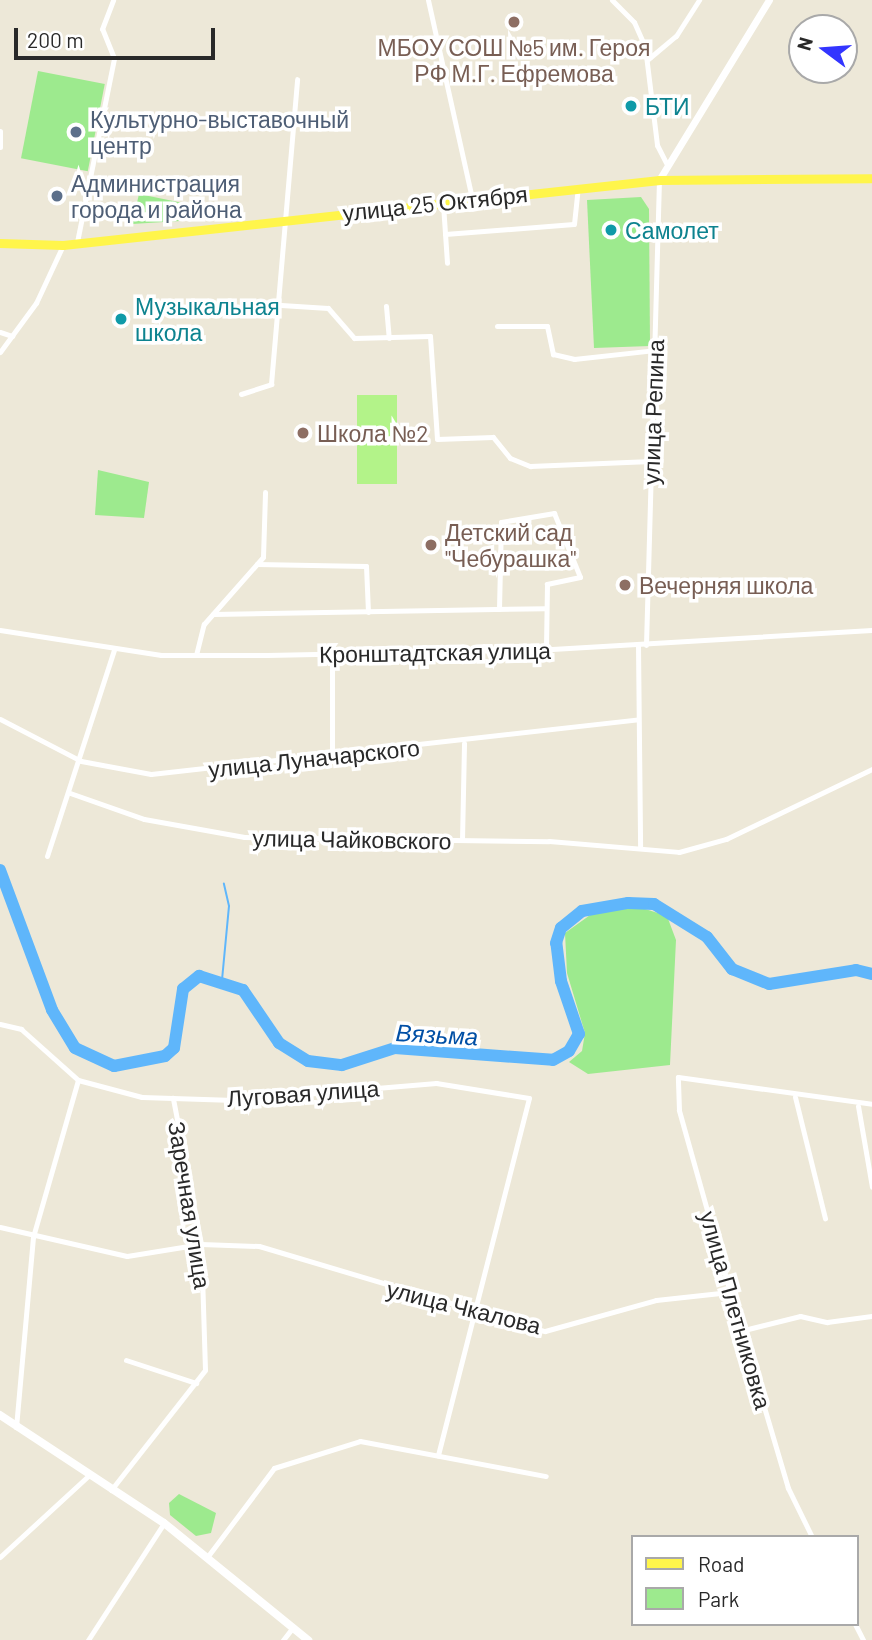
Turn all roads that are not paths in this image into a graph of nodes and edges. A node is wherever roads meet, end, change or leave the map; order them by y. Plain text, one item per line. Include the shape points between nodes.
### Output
1 (113, 0) edge
2 (428, 0) edge
3 (612, 0) edge
4 (699, 0) edge
5 (769, 0) edge
6 (647, 61) junction
7 (297, 79) dead end
8 (0, 131) edge
9 (0, 147) edge
10 (666, 163) junction
11 (872, 178) edge
12 (659, 180) junction
13 (578, 188) junction
14 (472, 198) junction
15 (443, 201) junction
16 (284, 219) junction
17 (445, 234) junction
18 (77, 242) junction
19 (0, 243) edge
20 (63, 245) junction
21 (447, 263) dead end
22 (281, 305) junction
23 (386, 306) dead end
24 (497, 326) dead end
25 (0, 332) edge
26 (12, 336) junction
27 (389, 338) junction
28 (655, 350) junction
29 (0, 352) edge
30 (241, 394) dead end
31 (651, 461) junction
32 (265, 492) dead end
33 (256, 564) junction
34 (546, 608) junction
35 (499, 609) junction
36 (368, 612) junction
37 (213, 614) junction
38 (0, 630) edge
39 (872, 630) edge
40 (642, 645) junction
41 (114, 650) junction
42 (547, 650) junction
43 (332, 654) junction
44 (196, 655) junction
45 (0, 719) edge
46 (638, 719) junction
47 (464, 743) junction
48 (332, 758) junction
49 (82, 761) junction
50 (872, 769) edge
51 (70, 793) junction
52 (462, 840) junction
53 (640, 847) junction
54 (47, 856) dead end
55 (0, 1024) edge
56 (78, 1080) junction
57 (794, 1097) junction
58 (173, 1098) junction
59 (872, 1104) edge
60 (858, 1106) junction
61 (872, 1187) edge
62 (825, 1217) dead end
63 (0, 1227) edge
64 (33, 1237) junction
65 (201, 1244) junction
66 (730, 1292) junction
67 (473, 1308) junction
68 (872, 1316) edge
69 (744, 1331) junction
70 (126, 1360) dead end
71 (196, 1383) junction
72 (0, 1415) edge
73 (16, 1427) junction
74 (439, 1456) junction
75 (88, 1476) junction
76 (547, 1476) dead end
77 (111, 1490) junction
78 (164, 1523) junction
79 (811, 1535) edge
80 (208, 1556) junction
81 (0, 1557) edge
82 (293, 1627) junction
83 (88, 1640) edge
84 (283, 1640) edge
85 (308, 1640) edge

1 - 18 street via 102,29 114,58
2 - 14 street
3 - 6 street via 634,22
4 - 6 street via 676,36
5 - 10 street
6 - 10 street via 657,145
7 - 16 street
8 - 9 street
10 - 12 street
11 - 12 main road, улица 25 Октября
12 - 13 main road, улица 25 Октября
12 - 28 street, улица Репина
13 - 14 main road, улица 25 Октября
13 - 17 street via 574,224
14 - 15 main road, улица 25 Октября
15 - 16 main road, улица 25 Октября
15 - 17 street
16 - 18 main road, улица 25 Октября
16 - 22 street
17 - 21 street
18 - 20 main road, улица 25 Октября
19 - 20 main road, улица 25 Октября
20 - 26 street
22 - 27 street via 321,305 354,338
22 - 30 street via 271,383
23 - 27 street
24 - 28 street via 547,326 553,354 574,359
25 - 26 street
26 - 29 street
27 - 31 street via 430,336 437,439 493,437 523,465
28 - 31 street, улица Репина
31 - 40 street, улица Репина
32 - 33 street via 263,557
33 - 36 street via 366,566 372,575
33 - 37 street
34 - 35 street
34 - 35 street via 549,582 580,577 551,513 501,522
34 - 42 street
35 - 36 street
36 - 37 street
37 - 44 street
38 - 41 street, Кронштадтская улица
39 - 40 street, Кронштадтская улица
40 - 42 street, Кронштадтская улица
40 - 46 street, улица Репина
41 - 44 street, Кронштадтская улица
41 - 49 street
42 - 43 street, Кронштадтская улица
43 - 44 street, Кронштадтская улица
43 - 48 street
45 - 49 street, улица Луначарского
46 - 47 street, улица Луначарского
46 - 53 street, улица Репина
47 - 48 street, улица Луначарского
47 - 52 street
48 - 49 street, улица Луначарского via 150,774
49 - 51 street
50 - 53 street, улица Чайковского via 726,839 679,852
51 - 52 street, улица Чайковского via 144,819 244,837
51 - 54 street
52 - 53 street, улица Чайковского
55 - 56 street via 20,1029
56 - 58 street, Луговая улица
56 - 64 street
57 - 60 street
57 - 62 street
57 - 66 street, улица Плетниковка via 704,1076 678,1077 679,1111
58 - 65 street, Заречная улица
58 - 67 street, Луговая улица via 234,1100 436,1083 529,1098
59 - 60 street
60 - 61 street
63 - 64 street, улица Чкалова
64 - 65 street, улица Чкалова via 127,1256
64 - 73 street
65 - 67 street, улица Чкалова via 259,1246
65 - 71 street, Заречная улица via 207,1348
66 - 67 street, улица Чкалова via 656,1300 545,1331
66 - 69 street, улица Плетниковка
67 - 74 street
68 - 69 street via 827,1322 800,1316
69 - 79 street, улица Плетниковка via 788,1488
70 - 71 street
71 - 77 street, Заречная улица
72 - 73 main road
73 - 75 main road
74 - 76 street
74 - 80 street via 360,1441 306,1454 264,1479
75 - 77 main road
75 - 81 street
77 - 78 main road
78 - 80 main road
78 - 83 street
80 - 82 main road
82 - 84 street
82 - 85 main road

